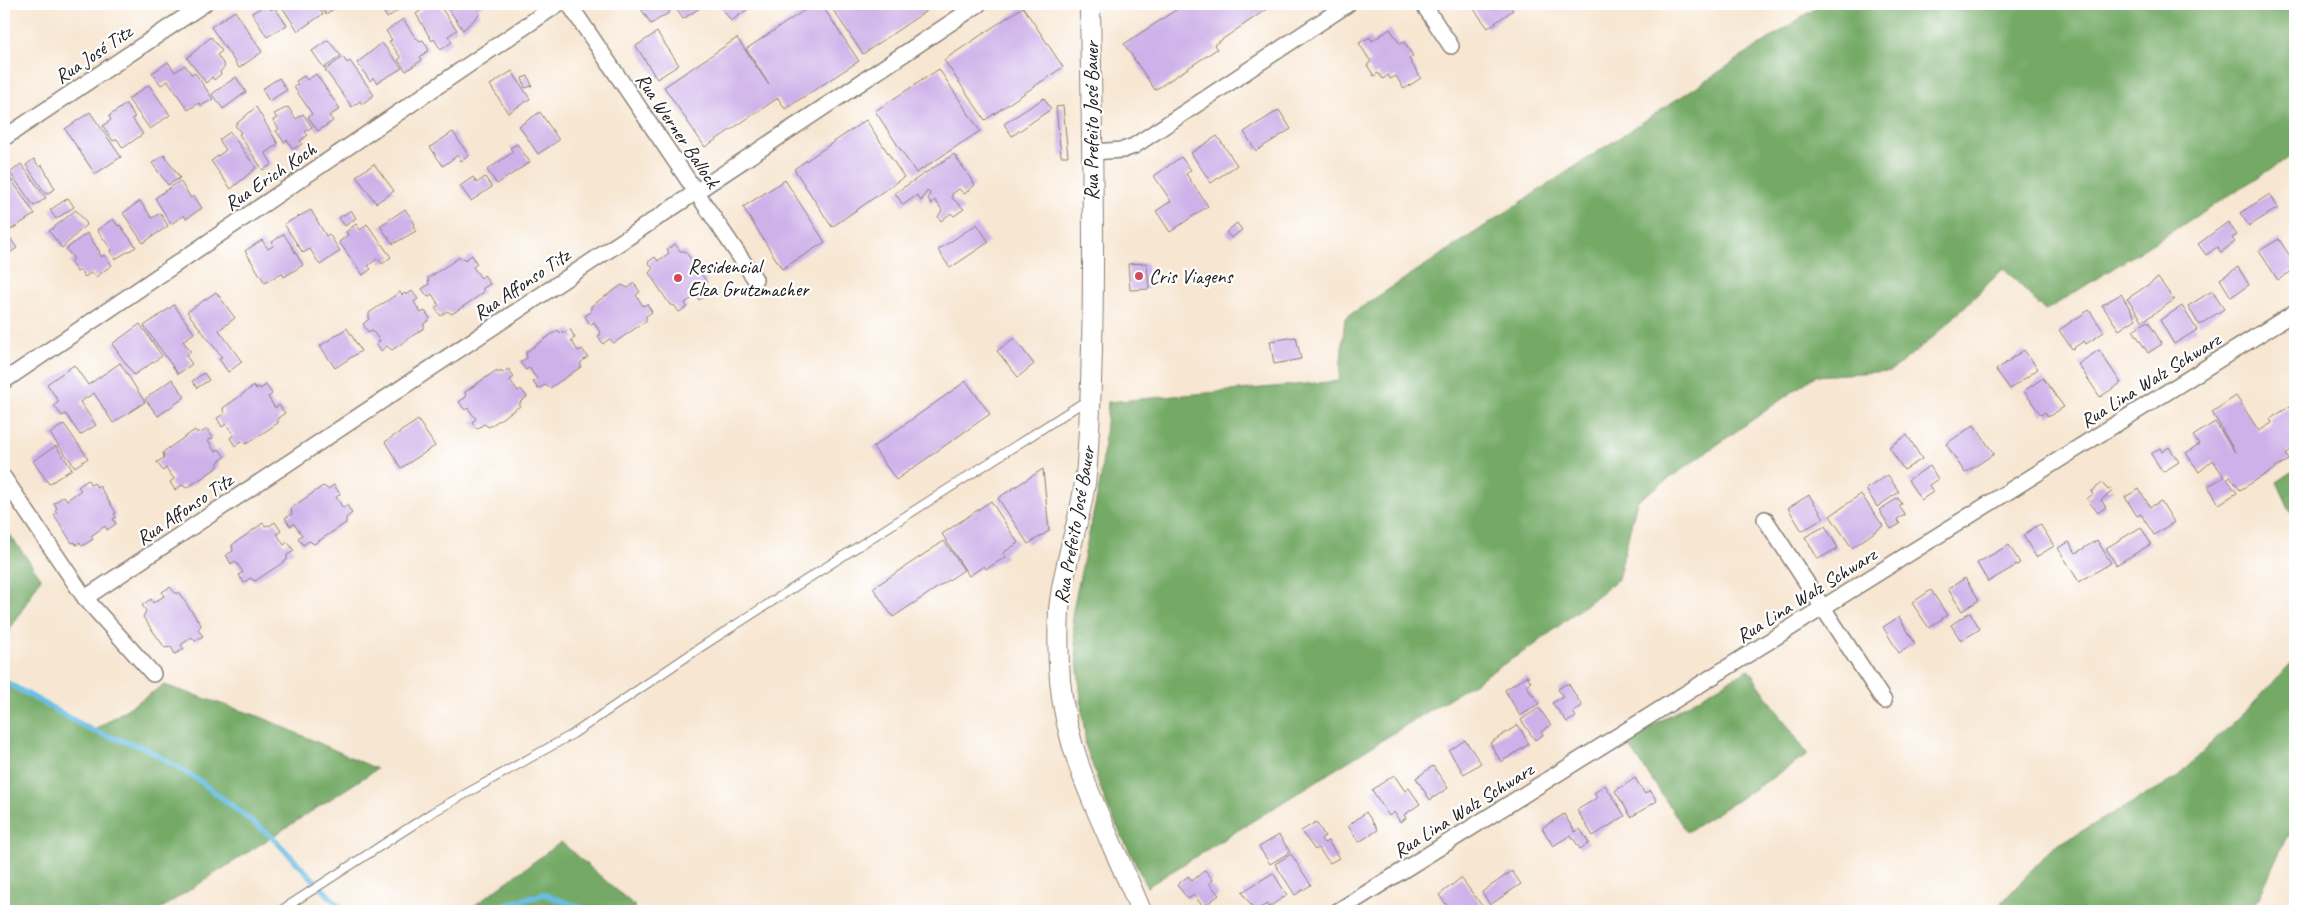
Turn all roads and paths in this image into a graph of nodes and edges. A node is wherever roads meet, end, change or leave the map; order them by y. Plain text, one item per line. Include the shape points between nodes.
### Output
1 (204, 4) edge
2 (558, 4) edge
3 (569, 4) edge
4 (979, 4) edge
5 (1090, 4) edge
6 (1348, 4) edge
7 (1424, 4) edge
8 (1451, 46) dead end
9 (4, 138) edge
10 (1092, 152) junction
11 (696, 192) junction
12 (755, 279) dead end
13 (2295, 312) edge
14 (4, 381) edge
15 (1091, 398) junction
16 (4, 478) edge
17 (1765, 518) dead end
18 (85, 598) junction
19 (1823, 608) junction
20 (153, 674) dead end
21 (1884, 701) dead end
22 (280, 911) edge
23 (1141, 911) edge
24 (1338, 911) edge

1 - 9 street, Rua José Titz
2 - 14 street, Rua Erich Koch
3 - 11 street, Rua Werner Ballock
4 - 11 street, Rua Affonso Titz
5 - 10 street, Rua Prefeito José Bauer
6 - 10 street via 1134,146
7 - 8 street
10 - 15 street, Rua Prefeito José Bauer
11 - 12 street, Rua Werner Ballock
11 - 18 street, Rua Affonso Titz
13 - 19 street, Rua Lina Walz Schwarz
15 - 22 lane via 701,646 573,734 433,812
15 - 23 street, Rua Prefeito José Bauer via 1087,468 1059,609 1060,680 1072,746 1092,802
16 - 18 street
17 - 19 street
18 - 20 street
19 - 21 street
19 - 24 street, Rua Lina Walz Schwarz

